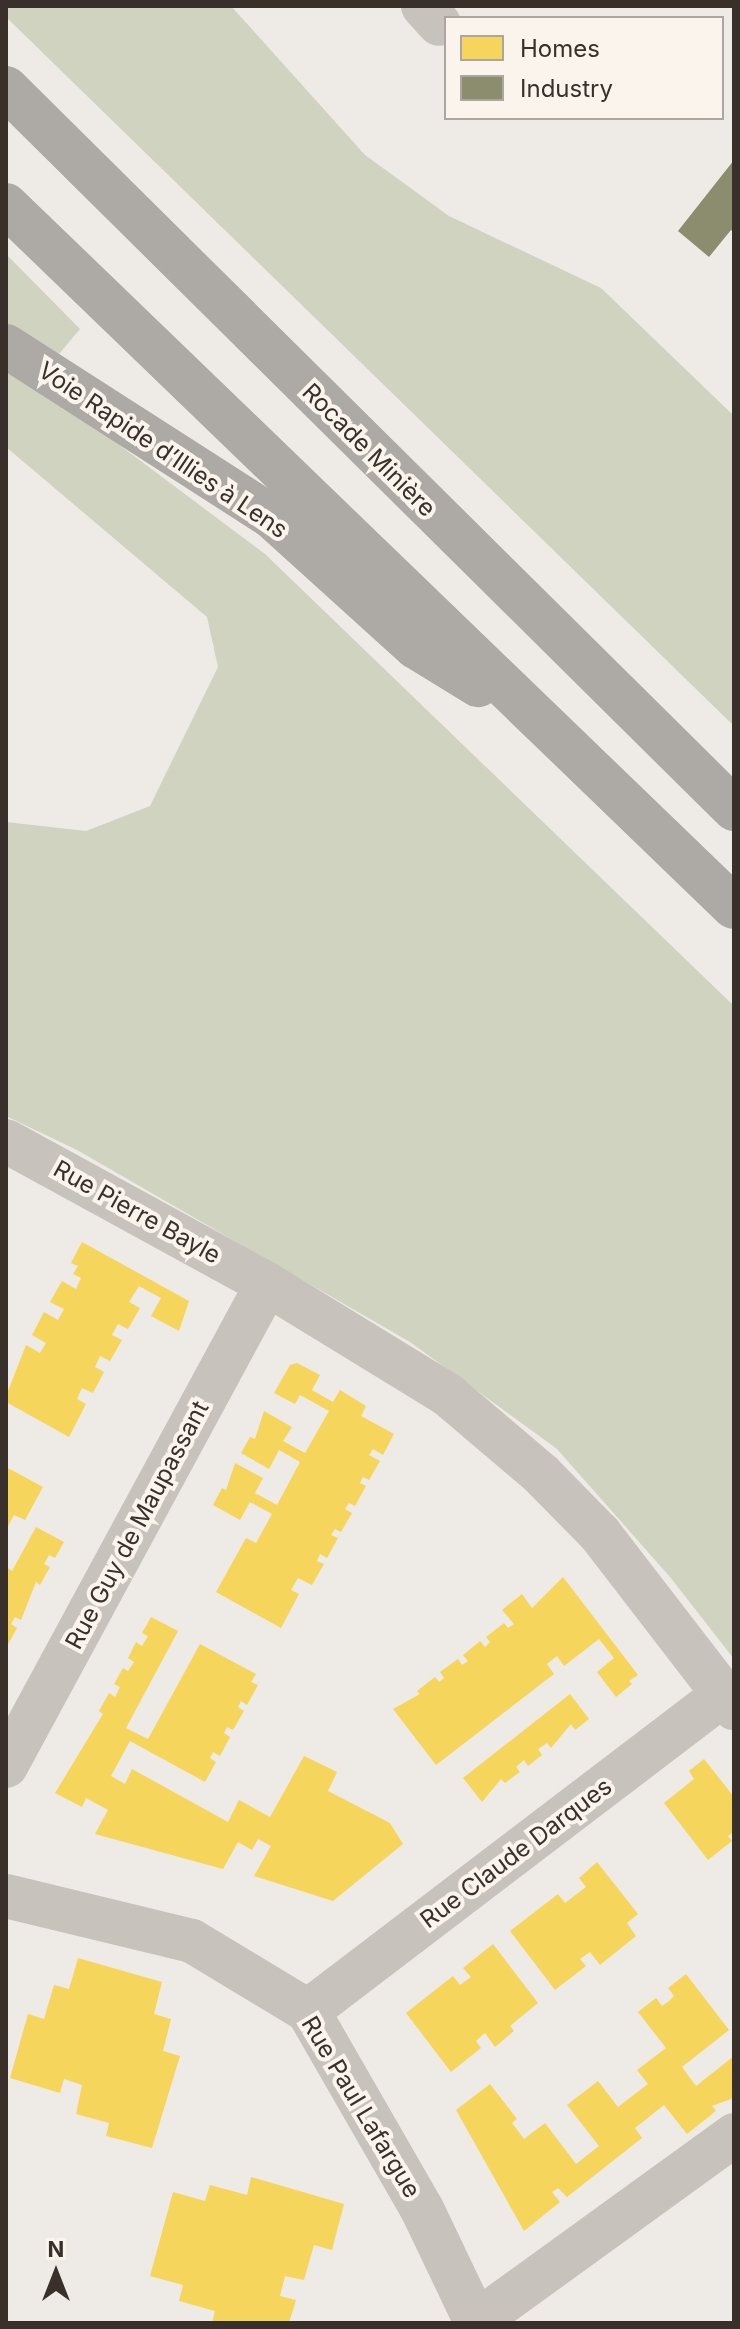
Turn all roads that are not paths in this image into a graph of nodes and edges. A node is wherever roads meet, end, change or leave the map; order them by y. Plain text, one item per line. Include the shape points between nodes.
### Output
1 (6, 88) edge
2 (6, 205) edge
3 (6, 346) edge
4 (548, 728) junction
5 (734, 809) edge
6 (734, 907) edge
7 (6, 1141) edge
8 (267, 1284) junction
9 (729, 1702) edge
10 (6, 1766) edge
11 (6, 1896) edge
12 (308, 2011) junction
13 (734, 2135) edge
14 (476, 2322) edge

1 - 5 highway, Rocade Minière
2 - 4 highway
3 - 4 highway, Voie Rapide d’Illies à Lens via 272,517 416,647
4 - 6 highway
7 - 8 street, Rue Pierre Bayle
8 - 9 street, Rue Pierre Bayle via 448,1395 541,1474 600,1534
8 - 10 street, Rue Guy de Maupassant
9 - 12 street, Rue Claude Darques
11 - 12 street, Rue Paul Lafargue via 192,1941
12 - 14 street, Rue Paul Lafargue via 422,2209
13 - 14 street

